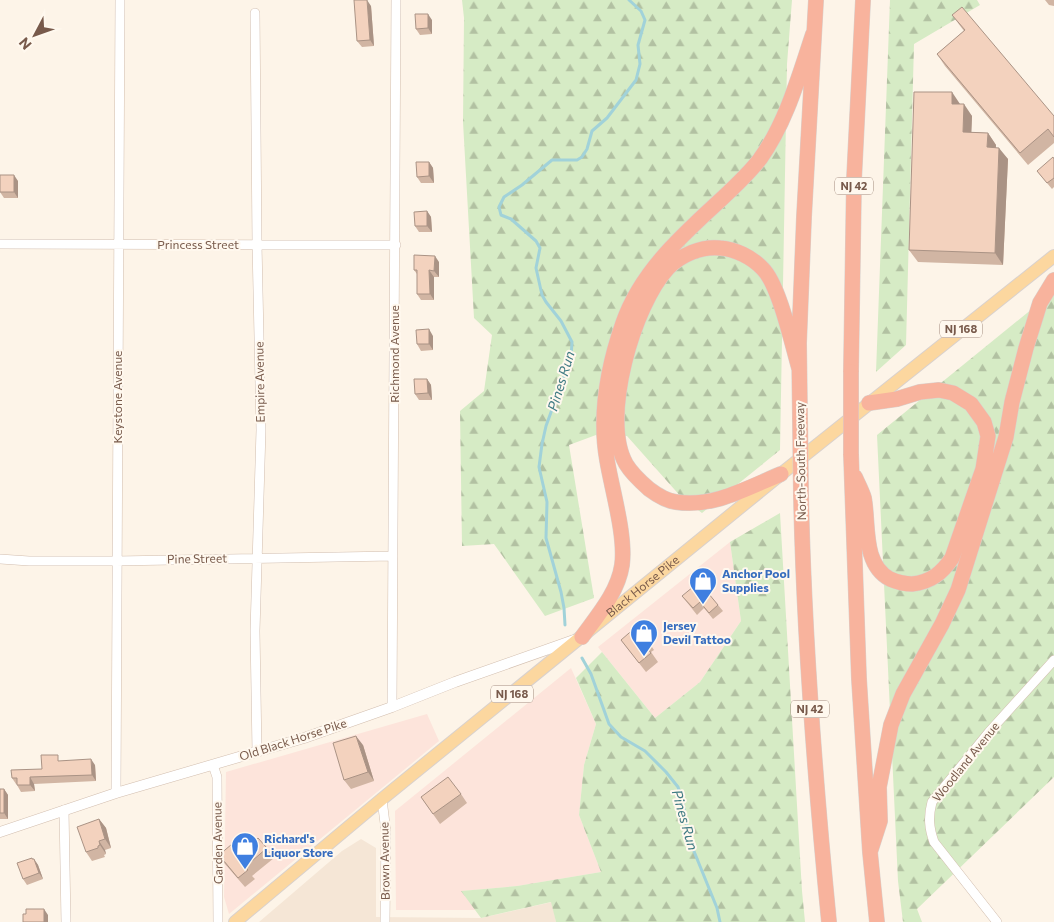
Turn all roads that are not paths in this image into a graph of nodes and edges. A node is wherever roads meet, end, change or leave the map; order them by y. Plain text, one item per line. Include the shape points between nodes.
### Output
1 (120, 0) edge
2 (396, 0) edge
3 (816, 0) edge
4 (863, 0) edge
5 (256, 12) dead end
6 (813, 34) junction
7 (0, 244) edge
8 (257, 244) junction
9 (119, 245) junction
10 (396, 245) junction
11 (1054, 256) edge
12 (1054, 280) edge
13 (799, 368) junction
14 (869, 403) junction
15 (852, 470) junction
16 (780, 474) junction
17 (393, 556) junction
18 (257, 558) junction
19 (0, 559) edge
20 (116, 561) junction
21 (582, 637) junction
22 (1054, 660) edge
23 (392, 707) junction
24 (257, 752) junction
25 (213, 765) junction
26 (116, 793) junction
27 (382, 799) junction
28 (64, 810) junction
29 (0, 832) edge
30 (870, 852) junction
31 (66, 922) edge
32 (218, 922) edge
33 (236, 922) edge
34 (385, 922) edge
35 (829, 922) edge
36 (876, 922) edge
37 (997, 922) edge

1 - 9 street, Keystone Avenue
2 - 10 street, Richmond Avenue
3 - 6 highway, North-South Freeway / NJ 42
4 - 15 highway, NJ 42, bridge via 854,180
5 - 8 street, Empire Avenue
6 - 13 highway, North-South Freeway / NJ 42
6 - 21 highway via 774,137 760,159 658,260 624,321 613,354 604,418 606,458 622,541 622,565 608,601
7 - 9 street, Princess Street
8 - 9 street, Princess Street
8 - 10 street, Princess Street
8 - 18 street, Empire Avenue via 261,430
9 - 20 street, Keystone Avenue
10 - 17 street, Richmond Avenue
11 - 14 main road, Black Horse Pike / NJ 168
12 - 30 highway via 1040,303 1026,348 1006,437 958,590 903,694 891,725 879,787 880,821
13 - 16 highway via 774,285 763,269 742,254 715,248 677,260 659,280 644,305 630,340 620,384 617,419 626,463 657,495 674,502 718,500
13 - 35 highway, North-South Freeway / NJ 42, bridge via 810,708
14 - 15 highway via 920,392 954,392 971,404 984,422 988,436 983,469 952,558 944,570 931,580 906,584 884,575 872,554 864,497
14 - 16 main road, Black Horse Pike / NJ 168
15 - 30 highway, NJ 42 via 859,679
16 - 21 main road, Black Horse Pike / NJ 168
17 - 18 street, Pine Street
17 - 23 street, Richmond Avenue
18 - 20 street, Pine Street
18 - 24 street, Empire Avenue
19 - 20 street, Pine Street
20 - 26 street, Keystone Avenue
21 - 23 street, Old Black Horse Pike
21 - 27 main road, Black Horse Pike / NJ 168
22 - 37 street, Woodland Avenue via 932,802 929,816 934,842
23 - 24 street, Old Black Horse Pike
24 - 25 street, Old Black Horse Pike
25 - 26 street, Old Black Horse Pike
25 - 32 street, Garden Avenue via 217,777
26 - 28 street, Old Black Horse Pike
27 - 33 main road, Black Horse Pike / NJ 168
27 - 34 street, Brown Avenue via 386,832
28 - 29 street, Old Black Horse Pike
28 - 31 street
30 - 36 highway, NJ 42

